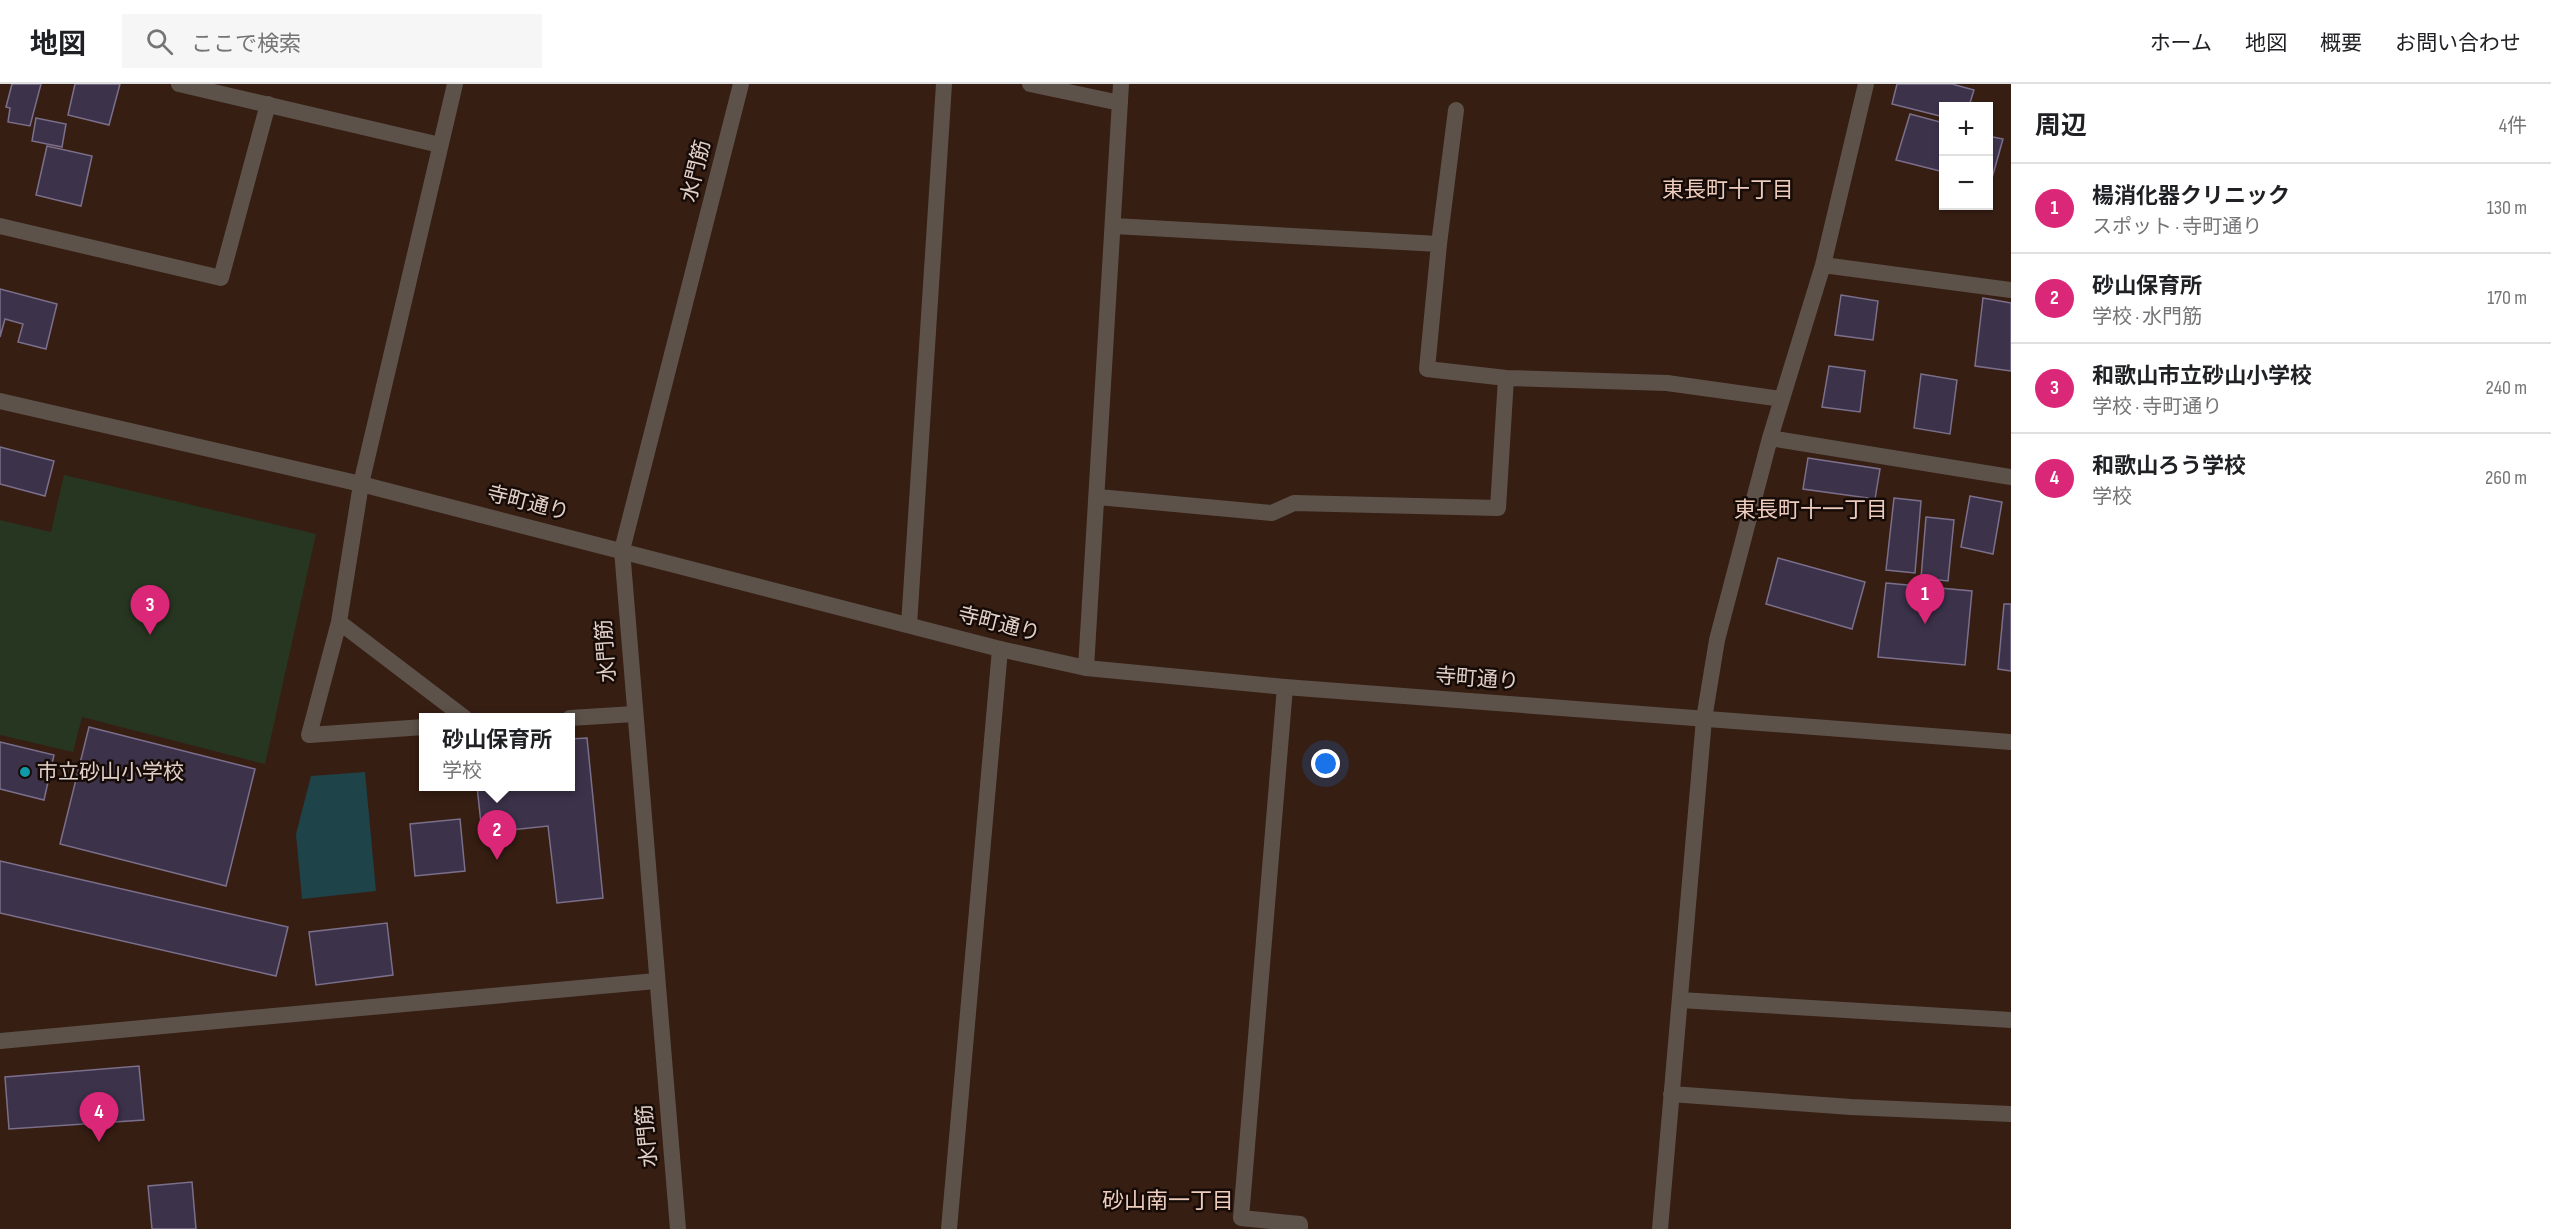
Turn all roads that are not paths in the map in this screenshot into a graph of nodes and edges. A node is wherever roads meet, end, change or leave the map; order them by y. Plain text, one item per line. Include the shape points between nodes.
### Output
1 (179, 84) edge
2 (455, 84) edge
3 (741, 84) edge
4 (944, 84) edge
5 (1030, 84) edge
6 (1121, 84) edge
7 (1866, 84) edge
8 (1120, 103) junction
9 (267, 104) junction
10 (1456, 111) dead end
11 (440, 145) junction
12 (0, 226) edge
13 (1114, 226) junction
14 (1439, 244) junction
15 (1823, 265) junction
16 (2011, 290) edge
17 (1506, 378) junction
18 (1782, 399) junction
19 (0, 401) edge
20 (1770, 438) junction
21 (2011, 477) edge
22 (361, 484) junction
23 (1098, 497) junction
24 (622, 550) junction
25 (339, 622) junction
26 (909, 625) junction
27 (999, 649) junction
28 (1086, 668) junction
29 (1285, 687) junction
30 (460, 713) edge
31 (634, 714) junction
32 (575, 718) edge
33 (1704, 719) junction
34 (419, 727) edge
35 (2011, 742) edge
36 (656, 981) junction
37 (1680, 1000) junction
38 (2011, 1020) edge
39 (0, 1041) edge
40 (1671, 1094) junction
41 (2011, 1114) edge
42 (678, 1229) edge
43 (949, 1229) edge
44 (1300, 1229) edge
45 (1660, 1229) edge

1 - 9 street
2 - 11 street
3 - 24 street, 水門筋
4 - 26 street
5 - 8 street
6 - 8 street
7 - 15 street
8 - 13 street
9 - 11 street
9 - 12 street via 221,278
10 - 14 street
11 - 22 street
13 - 14 street
13 - 23 street
14 - 17 street via 1427,369
15 - 16 street
15 - 18 street
17 - 18 street via 1667,383
17 - 23 street via 1498,508 1294,503 1272,513
18 - 20 street
19 - 22 street, 寺町通り
20 - 21 street
20 - 33 street via 1717,640
22 - 24 street, 寺町通り
22 - 25 street
23 - 28 street
24 - 26 street, 寺町通り
24 - 31 street, 水門筋
25 - 30 street
25 - 34 street via 309,735
26 - 27 street, 寺町通り
27 - 28 street, 寺町通り
27 - 43 street
28 - 29 street, 寺町通り
29 - 33 street, 寺町通り
29 - 44 street via 1241,1218 1300,1224
31 - 32 street
31 - 36 street, 水門筋
33 - 35 street, 寺町通り
33 - 37 street
36 - 39 street
36 - 42 street, 水門筋
37 - 38 street
37 - 40 street
40 - 41 street
40 - 45 street

